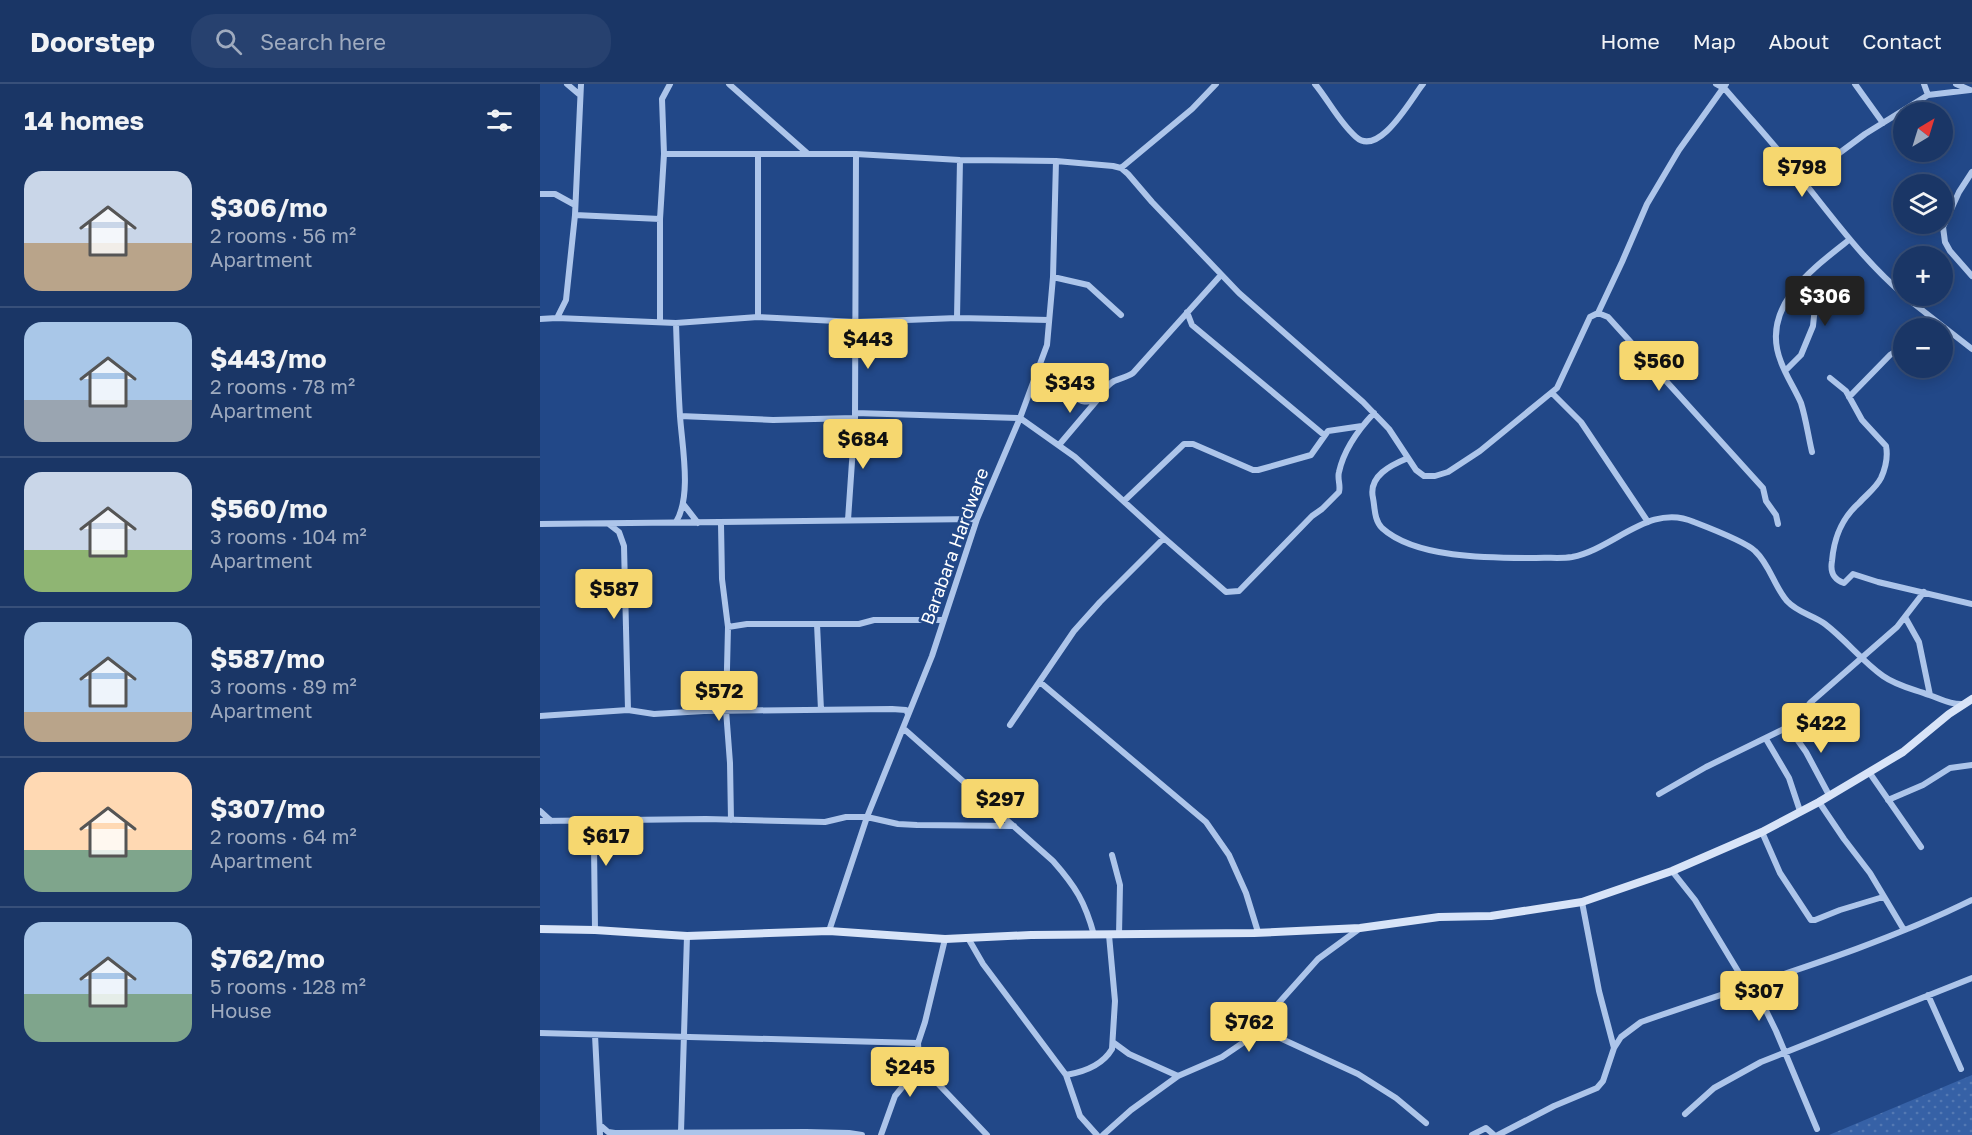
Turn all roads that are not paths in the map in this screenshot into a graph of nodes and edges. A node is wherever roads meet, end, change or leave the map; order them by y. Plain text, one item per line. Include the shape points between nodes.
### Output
1 (567, 84) edge
2 (581, 84) edge
3 (670, 84) edge
4 (729, 84) edge
5 (1216, 84) edge
6 (1315, 84) edge
7 (1423, 84) edge
8 (1716, 84) edge
9 (1855, 84) edge
10 (1924, 84) edge
11 (1956, 84) edge
12 (1725, 86) edge
13 (1971, 93) edge
14 (580, 95) junction
15 (1928, 95) junction
16 (1882, 123) junction
17 (807, 153) junction
18 (664, 154) junction
19 (856, 154) junction
20 (758, 155) junction
21 (960, 160) junction
22 (1056, 162) junction
23 (1121, 168) junction
24 (1972, 172) edge
25 (1803, 180) junction
26 (540, 194) edge
27 (575, 205) junction
28 (575, 215) junction
29 (660, 219) junction
30 (1849, 240) junction
31 (1221, 275) junction
32 (1972, 276) edge
33 (1053, 277) junction
34 (1802, 282) junction
35 (1893, 286) edge
36 (1918, 306) edge
37 (1187, 312) junction
38 (1598, 313) junction
39 (1121, 315) dead end
40 (758, 317) junction
41 (557, 318) junction
42 (957, 318) junction
43 (1933, 318) edge
44 (540, 319) edge
45 (1049, 320) junction
46 (660, 321) junction
47 (856, 322) junction
48 (676, 323) junction
49 (1953, 334) edge
50 (1972, 349) edge
51 (1893, 353) edge
52 (1786, 370) junction
53 (1830, 378) dead end
54 (1035, 379) junction
55 (1552, 393) junction
56 (1849, 397) junction
57 (1098, 399) junction
58 (1374, 413) junction
59 (855, 415) junction
60 (680, 416) junction
61 (1020, 418) junction
62 (1362, 426) junction
63 (1324, 435) junction
64 (1059, 445) junction
65 (1812, 452) dead end
66 (1408, 458) junction
67 (1124, 501) junction
68 (684, 503) junction
69 (977, 519) junction
70 (848, 520) junction
71 (676, 522) junction
72 (1648, 522) junction
73 (699, 523) junction
74 (610, 524) junction
75 (634, 524) junction
76 (721, 524) junction
77 (1778, 524) dead end
78 (540, 525) edge
79 (622, 537) junction
80 (1164, 538) junction
81 (1924, 592) junction
82 (1972, 604) edge
83 (1905, 617) junction
84 (943, 620) junction
85 (817, 624) junction
86 (728, 627) junction
87 (1861, 657) junction
88 (1041, 682) junction
89 (1930, 695) junction
90 (1968, 701) edge
91 (628, 710) junction
92 (726, 710) junction
93 (821, 710) junction
94 (909, 714) junction
95 (540, 716) edge
96 (1010, 725) dead end
97 (903, 728) junction
98 (1789, 728) junction
99 (1766, 739) junction
100 (1972, 765) edge
101 (1869, 772) junction
102 (1659, 794) dead end
103 (1829, 795) junction
104 (1888, 800) junction
105 (1819, 802) junction
106 (540, 811) edge
107 (1800, 811) junction
108 (867, 817) junction
109 (731, 820) junction
110 (540, 821) edge
111 (551, 821) junction
112 (608, 821) junction
113 (578, 822) junction
114 (1014, 826) junction
115 (1762, 832) junction
116 (594, 845) junction
117 (1920, 847) dead end
118 (1112, 855) dead end
119 (1672, 871) junction
120 (1883, 897) junction
121 (1972, 900) edge
122 (1582, 902) junction
123 (1964, 904) junction
124 (1972, 906) edge
125 (1360, 928) junction
126 (540, 929) edge
127 (595, 930) junction
128 (1904, 930) junction
129 (829, 931) junction
130 (1258, 933) junction
131 (1094, 935) junction
132 (1109, 935) junction
133 (1119, 935) junction
134 (687, 936) junction
135 (968, 938) junction
136 (945, 939) junction
137 (1972, 978) edge
138 (1750, 985) junction
139 (1928, 996) junction
140 (1258, 1028) junction
141 (540, 1033) edge
142 (595, 1035) junction
143 (684, 1036) junction
144 (918, 1043) junction
145 (1114, 1043) junction
146 (1614, 1048) junction
147 (917, 1051) junction
148 (1785, 1052) junction
149 (1961, 1069) dead end
150 (1066, 1076) junction
151 (1178, 1076) junction
152 (1685, 1114) dead end
153 (1426, 1123) dead end
154 (600, 1125) junction
155 (1817, 1129) dead end
156 (681, 1132) junction
157 (614, 1134) edge
158 (737, 1134) edge
159 (600, 1135) edge
160 (862, 1135) edge
161 (881, 1135) edge
162 (987, 1135) edge
163 (1096, 1135) edge
164 (1103, 1135) edge
165 (1472, 1135) edge
166 (1496, 1135) edge

1 - 14 street
2 - 14 street
3 - 18 street via 662,99
4 - 17 street
5 - 23 street
6 - 7 street via 1357,138 1369,141 1386,131
8 - 12 street
9 - 16 street
10 - 15 street
11 - 13 street
12 - 25 street
12 - 38 street via 1679,150 1647,204
13 - 15 street
14 - 27 street
15 - 16 street
16 - 25 street
17 - 19 street
17 - 20 street
18 - 20 street
18 - 29 street
19 - 21 street
19 - 47 street
20 - 40 street
21 - 22 street
21 - 42 street
22 - 23 street
22 - 33 street, Barabara Hardware
23 - 31 street
24 - 32 street via 1943,227 1950,251
25 - 30 street
26 - 27 street via 555,194
27 - 28 street
28 - 29 street
28 - 41 street via 566,300
29 - 46 street
30 - 34 street via 1812,269
30 - 35 street
31 - 37 street
31 - 58 street
33 - 39 street via 1088,285
33 - 45 street, Barabara Hardware
34 - 52 street via 1786,299 1779,315 1777,348
34 - 52 street via 1816,297 1813,326 1801,355
36 - 43 street
37 - 57 street via 1133,373 1111,383
37 - 63 street via 1192,325
38 - 55 street via 1590,317 1562,381
38 - 77 street via 1608,317 1763,488
40 - 47 street
40 - 48 street
41 - 44 street
41 - 46 street
42 - 45 street
42 - 47 street
45 - 54 street, Barabara Hardware via 1047,345
46 - 48 street
47 - 59 street
48 - 60 street
49 - 50 street
51 - 56 street
52 - 65 street via 1805,417
53 - 56 street
54 - 57 street via 1082,401
54 - 61 street, Barabara Hardware
55 - 66 street via 1448,472 1424,476
55 - 72 street via 1581,422
56 - 81 street via 1858,415 1886,446 1887,453 1881,478 1838,530 1833,575 1844,583 1857,574
57 - 64 street
58 - 62 street
58 - 66 street
59 - 60 street via 773,420
59 - 61 street
59 - 70 street
60 - 68 street
61 - 64 street
61 - 69 street, Barabara Hardware
62 - 63 street via 1331,430
62 - 80 street via 1345,455 1339,473 1339,492 1239,591 1226,592
63 - 67 street via 1311,455 1258,470 1184,444
64 - 67 street
66 - 72 street via 1390,466 1373,484 1375,515 1383,528 1405,543 1426,549 1488,558 1570,557 1593,550
67 - 80 street
68 - 71 street
68 - 73 street
69 - 70 street
69 - 84 street, Barabara Hardware
70 - 76 street
71 - 73 street
71 - 75 street
72 - 87 street via 1662,516 1678,516 1751,547 1789,603 1825,624
73 - 76 street
74 - 75 street
74 - 78 street
74 - 79 street
75 - 79 street
76 - 86 street
79 - 91 street
80 - 88 street via 1074,631
81 - 82 street
81 - 83 street
83 - 87 street
83 - 89 street via 1919,642
84 - 85 street
84 - 94 street, Barabara Hardware
85 - 86 street
85 - 93 street
86 - 92 street
87 - 89 street via 1897,684
87 - 98 street via 1810,703
88 - 96 street
88 - 130 street via 1206,822 1246,893
89 - 90 street via 1950,703
90 - 101 street via 1903,752
91 - 92 street via 654,714
91 - 95 street
92 - 93 street
92 - 109 street
93 - 94 street via 900,709
94 - 97 street, Barabara Hardware
97 - 108 street, Barabara Hardware
97 - 114 street
98 - 99 street
98 - 103 street
99 - 102 street
99 - 107 street via 1789,778
100 - 104 street via 1950,768
101 - 103 street
101 - 104 street
103 - 105 street
104 - 117 street
105 - 107 street
105 - 120 street
106 - 111 street
107 - 115 street
108 - 109 street via 825,822
108 - 114 street via 898,824
108 - 129 street, Barabara Hardware
109 - 112 street
110 - 111 street
111 - 113 street
112 - 113 street
112 - 116 street via 595,836
113 - 116 street via 588,829
114 - 131 street via 1075,887
115 - 119 street
115 - 120 street via 1780,873 1812,920
116 - 127 street
118 - 133 street via 1120,885
119 - 122 street
119 - 138 street
120 - 128 street
121 - 123 street
122 - 125 street via 1491,916 1439,917
122 - 146 street
123 - 124 street
123 - 128 street
125 - 130 street
125 - 140 street via 1318,959
126 - 127 street
127 - 134 street
128 - 138 street
129 - 134 street
129 - 136 street
130 - 133 street
131 - 132 street
131 - 135 street
132 - 133 street
132 - 145 street
134 - 143 street
135 - 136 street
135 - 150 street
136 - 144 street
137 - 139 street
138 - 146 street via 1641,1022 1621,1037
138 - 148 street
139 - 148 street
139 - 149 street
140 - 151 street via 1222,1057
140 - 153 street via 1370,1081
141 - 142 street
142 - 143 street
142 - 154 street
143 - 144 street
143 - 156 street
144 - 147 street
145 - 150 street via 1108,1055 1092,1068
145 - 151 street
146 - 166 street via 1597,1089
147 - 161 street via 909,1079 895,1096
147 - 162 street via 924,1069
148 - 152 street via 1727,1079
148 - 155 street
150 - 163 street via 1080,1116
151 - 164 street
154 - 157 street
154 - 159 street
156 - 157 street
156 - 158 street
158 - 160 street
165 - 166 street via 1486,1128

